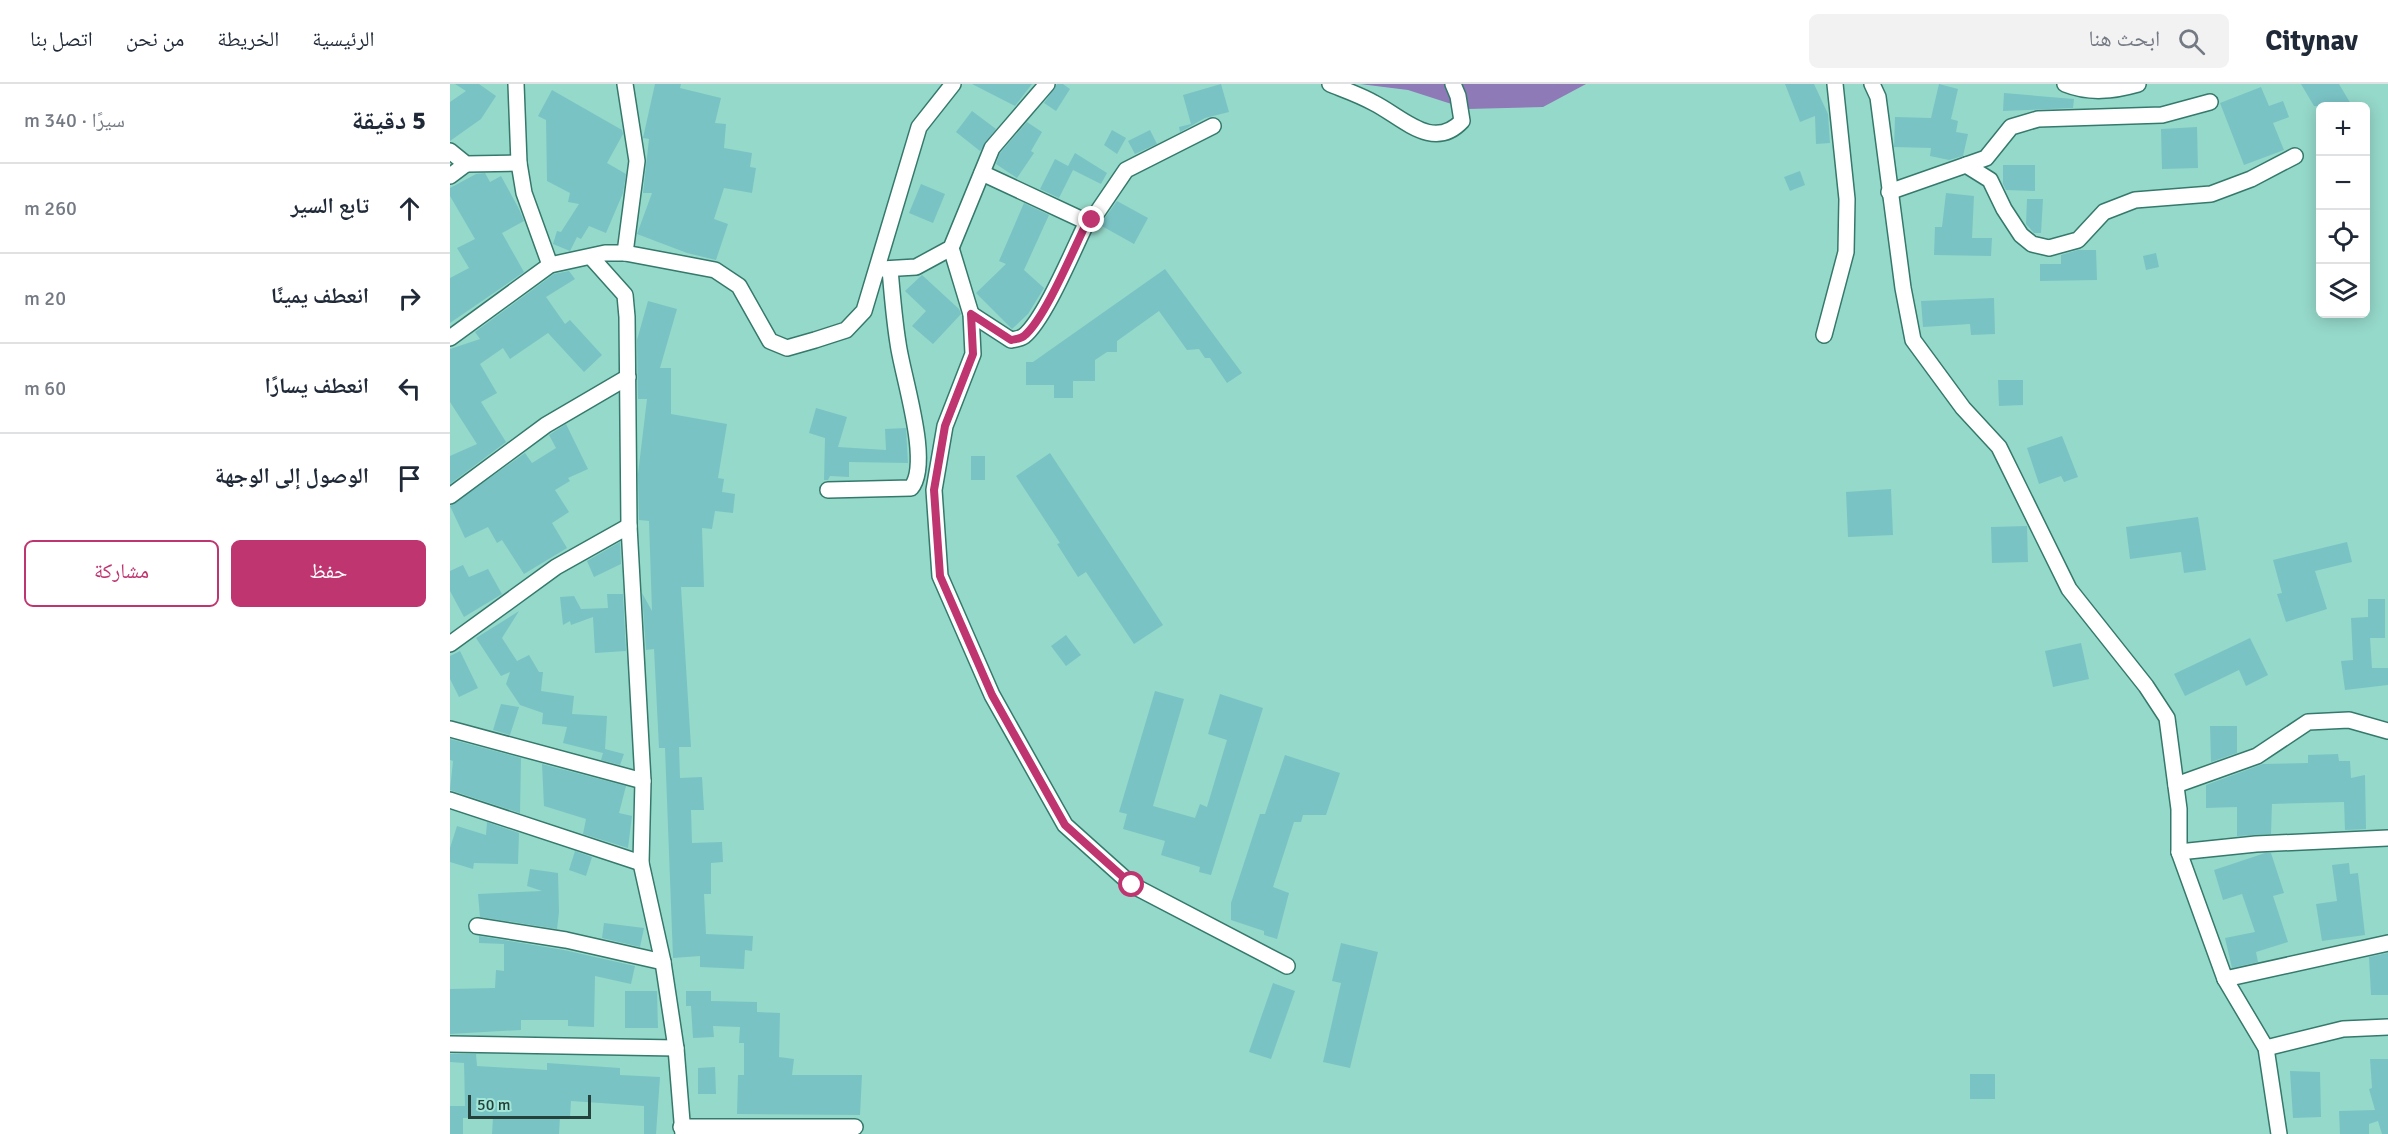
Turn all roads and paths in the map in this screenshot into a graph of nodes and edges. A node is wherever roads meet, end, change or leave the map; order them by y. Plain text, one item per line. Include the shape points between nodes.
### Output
1 (516, 84) edge
2 (625, 84) edge
3 (953, 84) edge
4 (1047, 84) edge
5 (1330, 84) edge
6 (1453, 84) edge
7 (1835, 84) edge
8 (1872, 84) edge
9 (2065, 84) edge
10 (2138, 84) edge
11 (2210, 102) dead end
12 (1213, 126) dead end
13 (450, 152) edge
14 (2295, 156) dead end
15 (466, 164) junction
16 (519, 164) junction
17 (1966, 165) junction
18 (982, 173) junction
19 (450, 176) edge
20 (1889, 192) junction
21 (1087, 222) junction
22 (951, 248) junction
23 (625, 253) junction
24 (591, 257) junction
25 (550, 265) junction
26 (883, 269) junction
27 (971, 314) junction
28 (1824, 335) dead end
29 (450, 338) edge
30 (628, 377) junction
31 (828, 490) dead end
32 (450, 496) edge
33 (629, 526) junction
34 (450, 644) edge
35 (450, 729) edge
36 (2388, 731) edge
37 (643, 781) junction
38 (2176, 785) junction
39 (450, 800) edge
40 (2388, 837) edge
41 (2179, 852) junction
42 (641, 863) junction
43 (477, 926) dead end
44 (2388, 943) edge
45 (663, 962) junction
46 (1287, 966) dead end
47 (2225, 979) junction
48 (2388, 1027) edge
49 (450, 1044) edge
50 (676, 1048) junction
51 (2266, 1048) junction
52 (855, 1127) dead end
53 (682, 1130) edge
54 (2279, 1134) edge

1 - 16 street
2 - 23 street via 637,161
3 - 26 street via 919,127
4 - 18 street via 992,147
5 - 6 street via 1375,103 1418,130 1436,135 1455,129 1462,122
7 - 28 street via 1847,199 1846,252
8 - 20 street via 1878,97
9 - 10 street via 2082,91 2117,90
11 - 17 street via 2162,115 2038,119 2011,127 1986,158
12 - 21 street via 1126,170
13 - 15 street
14 - 17 street via 2211,194 2135,200 2104,212 2078,240 2049,248 2032,244 2021,235 1990,180
15 - 16 street
15 - 19 street
16 - 25 street via 527,206
17 - 20 street
18 - 21 street
18 - 22 street
20 - 38 street via 1913,340 1999,447 2069,590 2167,718
21 - 27 street via 1058,281 1032,327 1022,337 1011,340
22 - 26 street via 916,267
22 - 27 street
23 - 24 street
23 - 26 street via 716,270 739,286 770,342 787,348 846,330 864,311
24 - 25 street
24 - 30 street via 625,295
25 - 29 street
26 - 31 street via 918,438 917,481 911,488
27 - 46 street via 973,354 945,426 934,490 940,576 992,695 1065,825 1132,885
30 - 32 street via 546,425
30 - 33 street
33 - 34 street via 556,567
33 - 37 street
35 - 37 street
36 - 38 street via 2349,720 2308,722 2257,756
37 - 42 street
38 - 41 street
39 - 42 street
40 - 41 street
41 - 47 street
42 - 45 street
43 - 45 street via 566,940
44 - 47 street
45 - 50 street
47 - 51 street
48 - 51 street via 2343,1029
49 - 50 street
50 - 53 street
51 - 54 street
52 - 53 street

